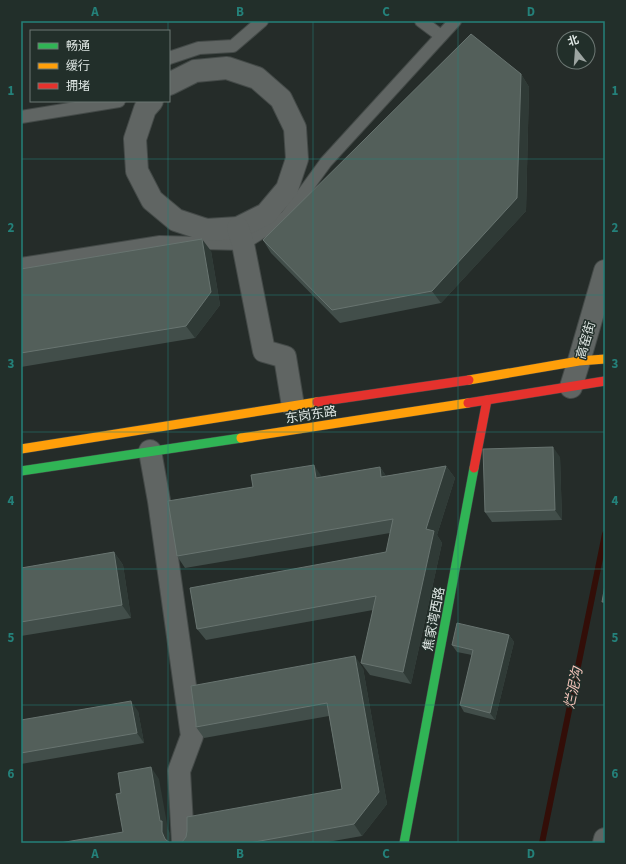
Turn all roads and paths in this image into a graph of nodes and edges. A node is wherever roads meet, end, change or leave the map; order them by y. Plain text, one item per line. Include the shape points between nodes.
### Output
1 (262, 21) edge
2 (421, 21) edge
3 (455, 21) edge
4 (441, 36) junction
5 (170, 58) edge
6 (170, 84) edge
7 (112, 102) edge
8 (151, 102) edge
9 (21, 117) edge
10 (241, 236) junction
11 (21, 264) edge
12 (605, 271) edge
13 (603, 359) edge
14 (579, 362) junction
15 (605, 381) edge
16 (571, 387) junction
17 (487, 400) junction
18 (293, 406) junction
19 (21, 449) edge
20 (150, 451) junction
21 (21, 471) edge
22 (605, 839) edge
23 (183, 843) edge
24 (404, 843) edge
25 (604, 843) edge

1 - 5 lane via 233,46 200,48
2 - 4 lane
3 - 4 lane
4 - 10 lane via 326,162 286,217
6 - 10 street via 195,71 226,68 257,78 281,99 295,128 297,160 287,189 266,214
7 - 9 lane
8 - 10 street via 145,109 135,139 138,171 152,200 176,220 206,230
10 - 11 lane via 160,242
10 - 18 street via 264,351 285,357
12 - 14 street, 高窑街
13 - 14 main road, 东岗东路
14 - 16 street, 高窑街
14 - 18 main road, 东岗东路
15 - 16 main road, 东岗东路
16 - 17 main road, 东岗东路
17 - 20 main road, 东岗东路
17 - 24 main road, 焦家湾西路
18 - 19 main road, 东岗东路
20 - 21 main road, 东岗东路
20 - 23 street via 192,736 179,771
22 - 25 street

